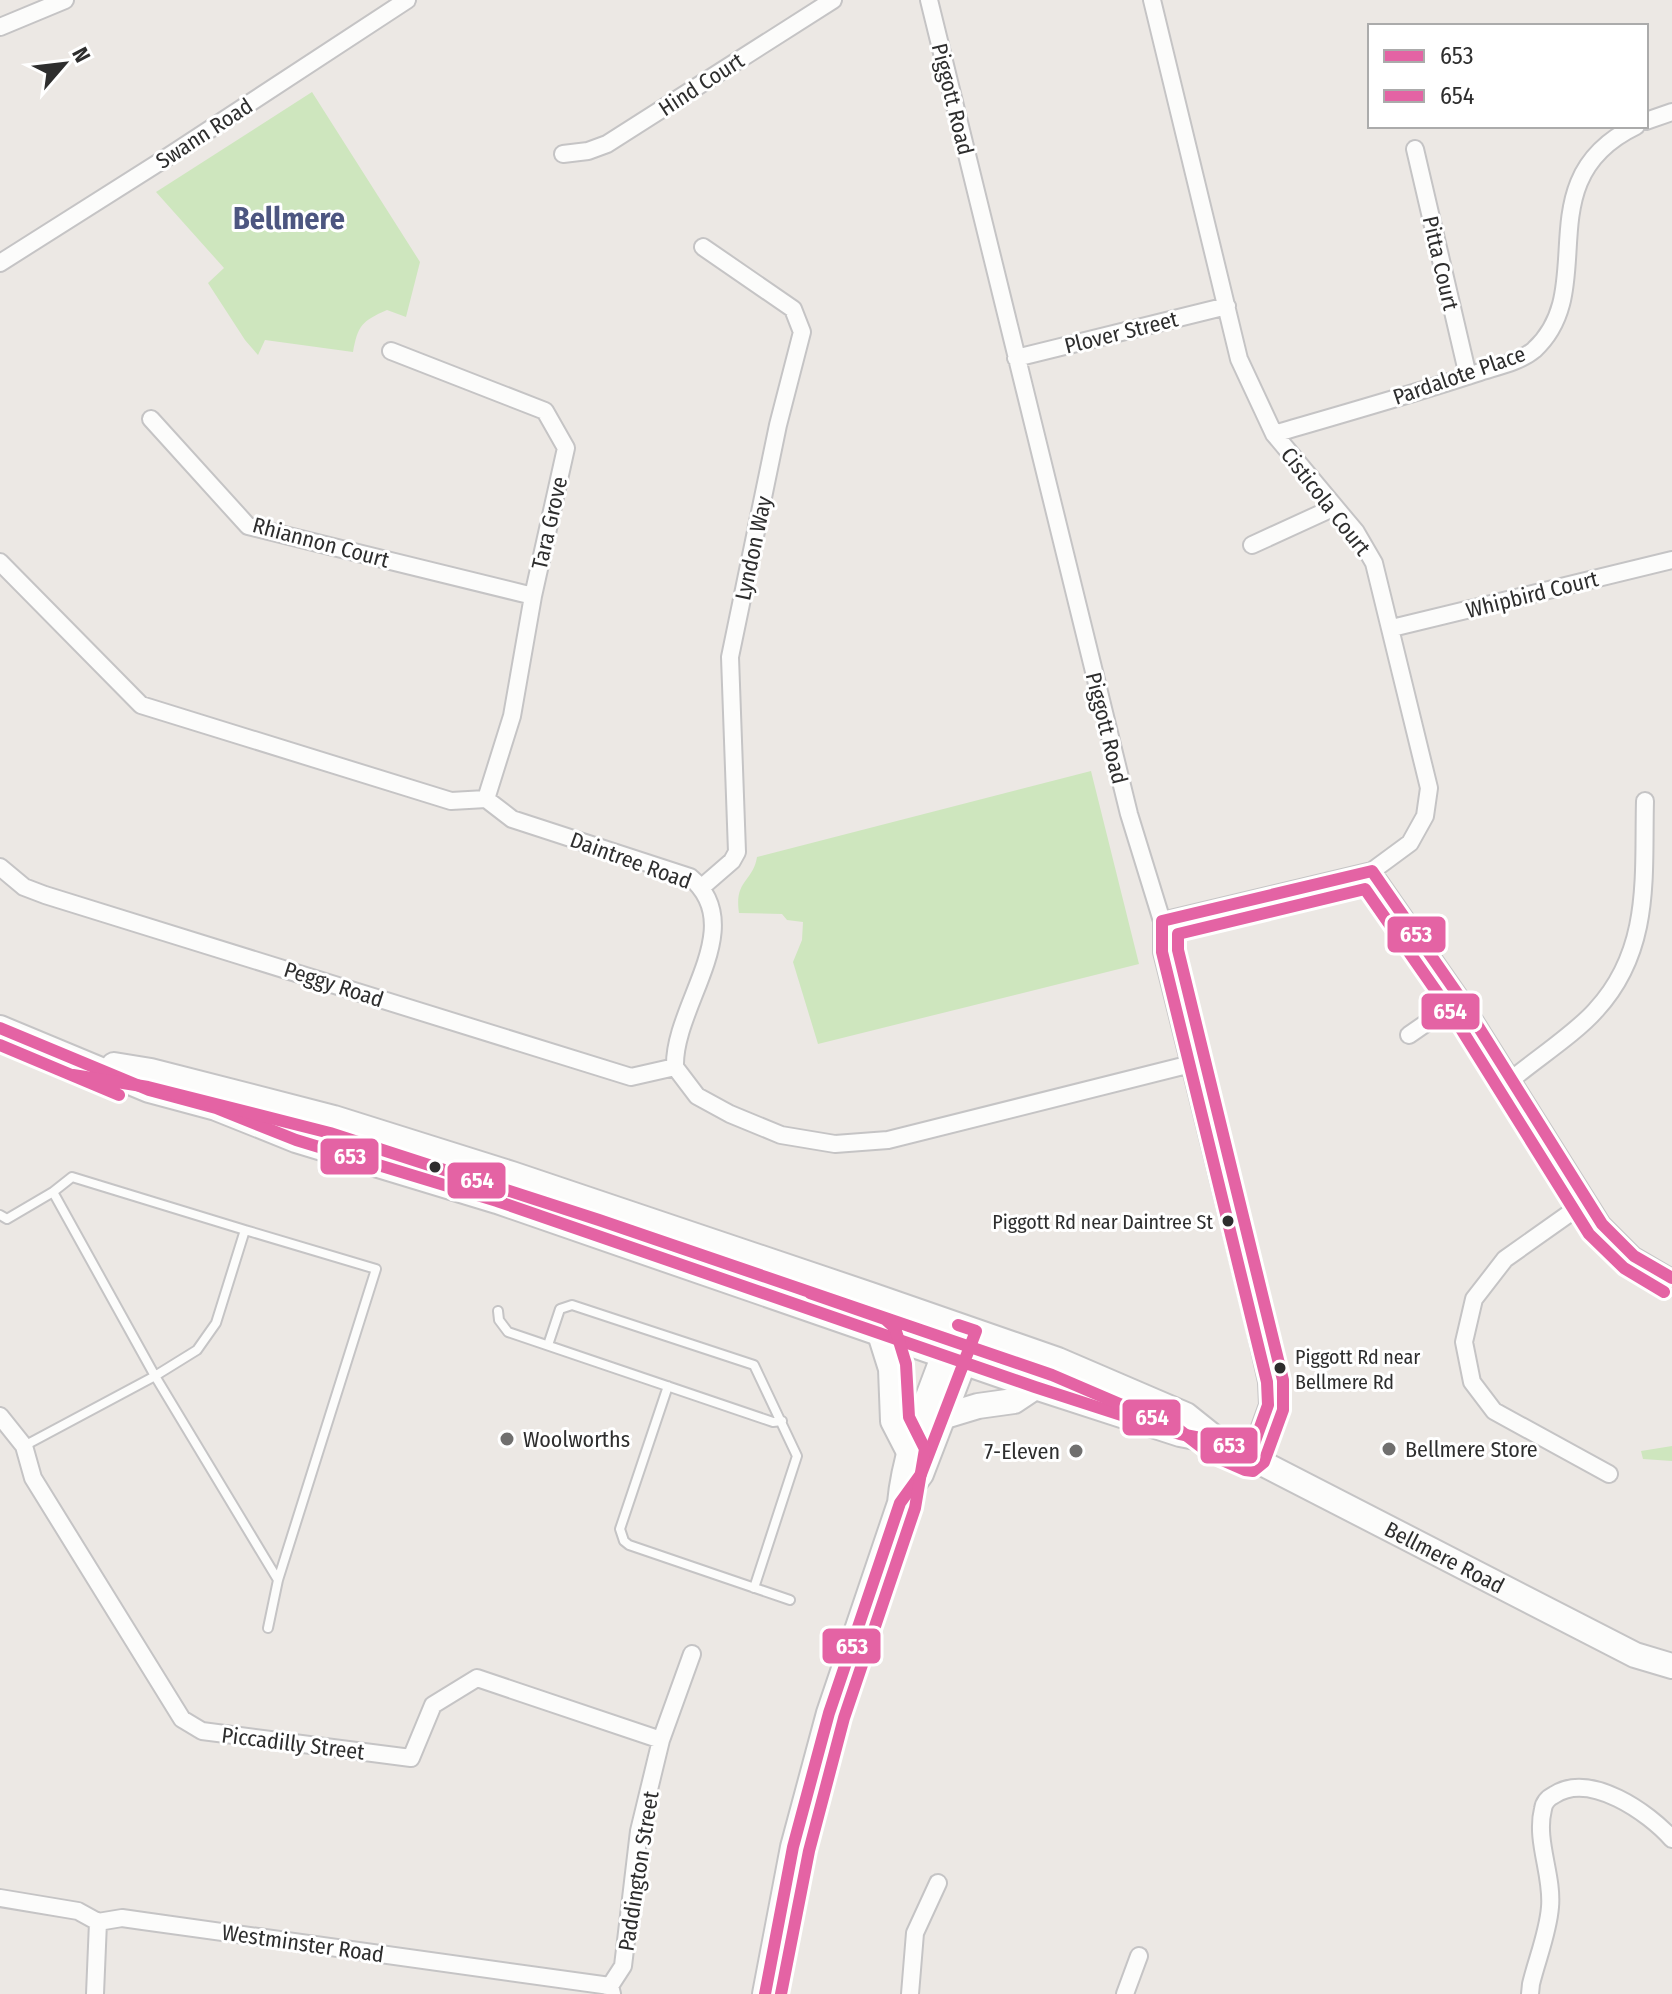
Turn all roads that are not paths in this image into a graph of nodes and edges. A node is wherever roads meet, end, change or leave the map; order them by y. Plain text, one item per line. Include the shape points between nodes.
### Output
1 (65, 0) edge
2 (407, 0) edge
3 (833, 0) edge
4 (929, 0) edge
5 (1152, 0) edge
6 (0, 27) edge
7 (1672, 112) edge
8 (1648, 120) edge
9 (1632, 128) edge
10 (1415, 149) dead end
11 (563, 154) dead end
12 (703, 247) dead end
13 (0, 263) edge
14 (1227, 306) junction
15 (391, 351) dead end
16 (1016, 358) junction
17 (1468, 376) junction
18 (151, 419) dead end
19 (1274, 434) junction
20 (1335, 507) junction
21 (1252, 545) dead end
22 (1672, 560) edge
23 (0, 562) edge
24 (533, 596) junction
25 (1392, 628) junction
26 (486, 799) junction
27 (1645, 801) dead end
28 (0, 867) edge
29 (1372, 871) junction
30 (702, 887) junction
31 (1162, 921) junction
32 (1461, 999) junction
33 (0, 1028) edge
34 (1409, 1035) dead end
35 (76, 1059) junction
36 (1191, 1064) junction
37 (675, 1067) junction
38 (1511, 1080) junction
39 (53, 1192) junction
40 (1587, 1201) junction
41 (0, 1215) edge
42 (245, 1230) junction
43 (1672, 1278) edge
44 (498, 1311) dead end
45 (965, 1328) junction
46 (880, 1334) junction
47 (548, 1345) junction
48 (954, 1359) junction
49 (155, 1376) junction
50 (668, 1386) junction
51 (1035, 1387) junction
52 (0, 1416) edge
53 (945, 1416) junction
54 (782, 1421) junction
55 (1221, 1442) junction
56 (24, 1446) junction
57 (909, 1452) junction
58 (1250, 1455) junction
59 (1609, 1474) dead end
60 (900, 1503) junction
61 (278, 1580) junction
62 (754, 1588) junction
63 (790, 1600) dead end
64 (268, 1628) dead end
65 (692, 1654) dead end
66 (1672, 1666) edge
67 (661, 1740) junction
68 (1672, 1839) edge
69 (938, 1883) dead end
70 (0, 1898) edge
71 (98, 1922) junction
72 (1139, 1956) dead end
73 (611, 1990) edge
74 (95, 1994) edge
75 (765, 1994) edge
76 (910, 1994) edge
77 (1125, 1994) edge
78 (1530, 1994) edge

1 - 6 street
2 - 13 street, Swann Road
3 - 11 street, Hind Court via 607,144
4 - 16 street, Piggott Road
5 - 14 street, Cisticola Court
7 - 8 street
9 - 17 street, Pardalote Place via 1592,160 1577,183 1561,304 1550,331 1532,352
10 - 17 street, Pitta Court
12 - 30 street, Lyndon Way via 793,309 802,332 730,657 737,852
14 - 16 street, Plover Street
14 - 19 street, Cisticola Court via 1239,359
15 - 24 street, Tara Grove via 545,411 566,448
16 - 31 street, Piggott Road via 1129,814
17 - 19 street, Pardalote Place
18 - 24 street, Rhiannon Court via 248,526
19 - 20 street, Cisticola Court
20 - 21 street
20 - 25 street, Cisticola Court via 1374,563
22 - 25 street, Whipbird Court
23 - 26 street via 141,705 451,801
24 - 26 street, Tara Grove via 512,716
25 - 29 street, Cisticola Court via 1429,788 1425,816 1410,843
26 - 30 street, Daintree Road via 512,819 690,877
27 - 38 street via 1642,915 1626,968 1596,1010
28 - 37 street, Peggy Road via 24,887 45,895 631,1077
29 - 31 street, Cisticola Court
29 - 32 street
30 - 37 street, Daintree Road via 714,913 713,942 677,1038
31 - 36 street, Piggott Road via 1162,952
32 - 34 street
32 - 38 street
33 - 35 main road, Bellmere Road
35 - 45 main road, Bellmere Road via 151,1071 334,1118
35 - 46 main road, Bellmere Road via 149,1090 497,1201
36 - 37 street via 888,1140 835,1144 781,1135 730,1114 697,1096
36 - 58 street, Piggott Road via 1267,1382 1268,1405
38 - 40 street
39 - 41 lane via 7,1219
39 - 42 lane via 72,1177
39 - 49 lane
40 - 43 street via 1620,1245
40 - 59 street via 1505,1259 1474,1299 1464,1342 1472,1382 1494,1411
42 - 49 lane via 216,1323 197,1350
42 - 61 lane via 376,1269
44 - 47 lane via 508,1332
45 - 48 main road
45 - 55 main road, Bellmere Road via 1058,1360 1186,1415
46 - 48 main road, Bellmere Road
46 - 57 main road via 891,1369 893,1421
47 - 50 lane
47 - 54 lane via 560,1309 567,1304 662,1334 754,1365
48 - 51 main road, Bellmere Road
48 - 53 main road
48 - 57 main road
49 - 56 lane
49 - 61 lane
50 - 54 lane
50 - 62 lane via 621,1536 629,1545
51 - 53 main road via 1014,1401
51 - 55 main road, Bellmere Road
52 - 56 street, Piccadilly Street
53 - 60 main road via 921,1474
54 - 62 lane via 797,1456
55 - 58 main road, Bellmere Road
56 - 67 street, Piccadilly Street via 33,1478 182,1719 202,1731 411,1758 433,1705 477,1678
57 - 60 main road
58 - 66 main road, Bellmere Road via 1635,1655
60 - 75 main road via 829,1713 793,1847
61 - 64 lane
62 - 63 lane
65 - 67 street, Paddington Street
67 - 73 street, Paddington Street via 639,1831 623,1966
68 - 78 street via 1650,1818 1600,1791 1561,1790 1548,1798 1542,1832 1550,1905
69 - 76 street via 915,1933
70 - 71 street, Westminster Road via 78,1911
71 - 73 street, Westminster Road via 122,1918
71 - 74 street
72 - 77 street

